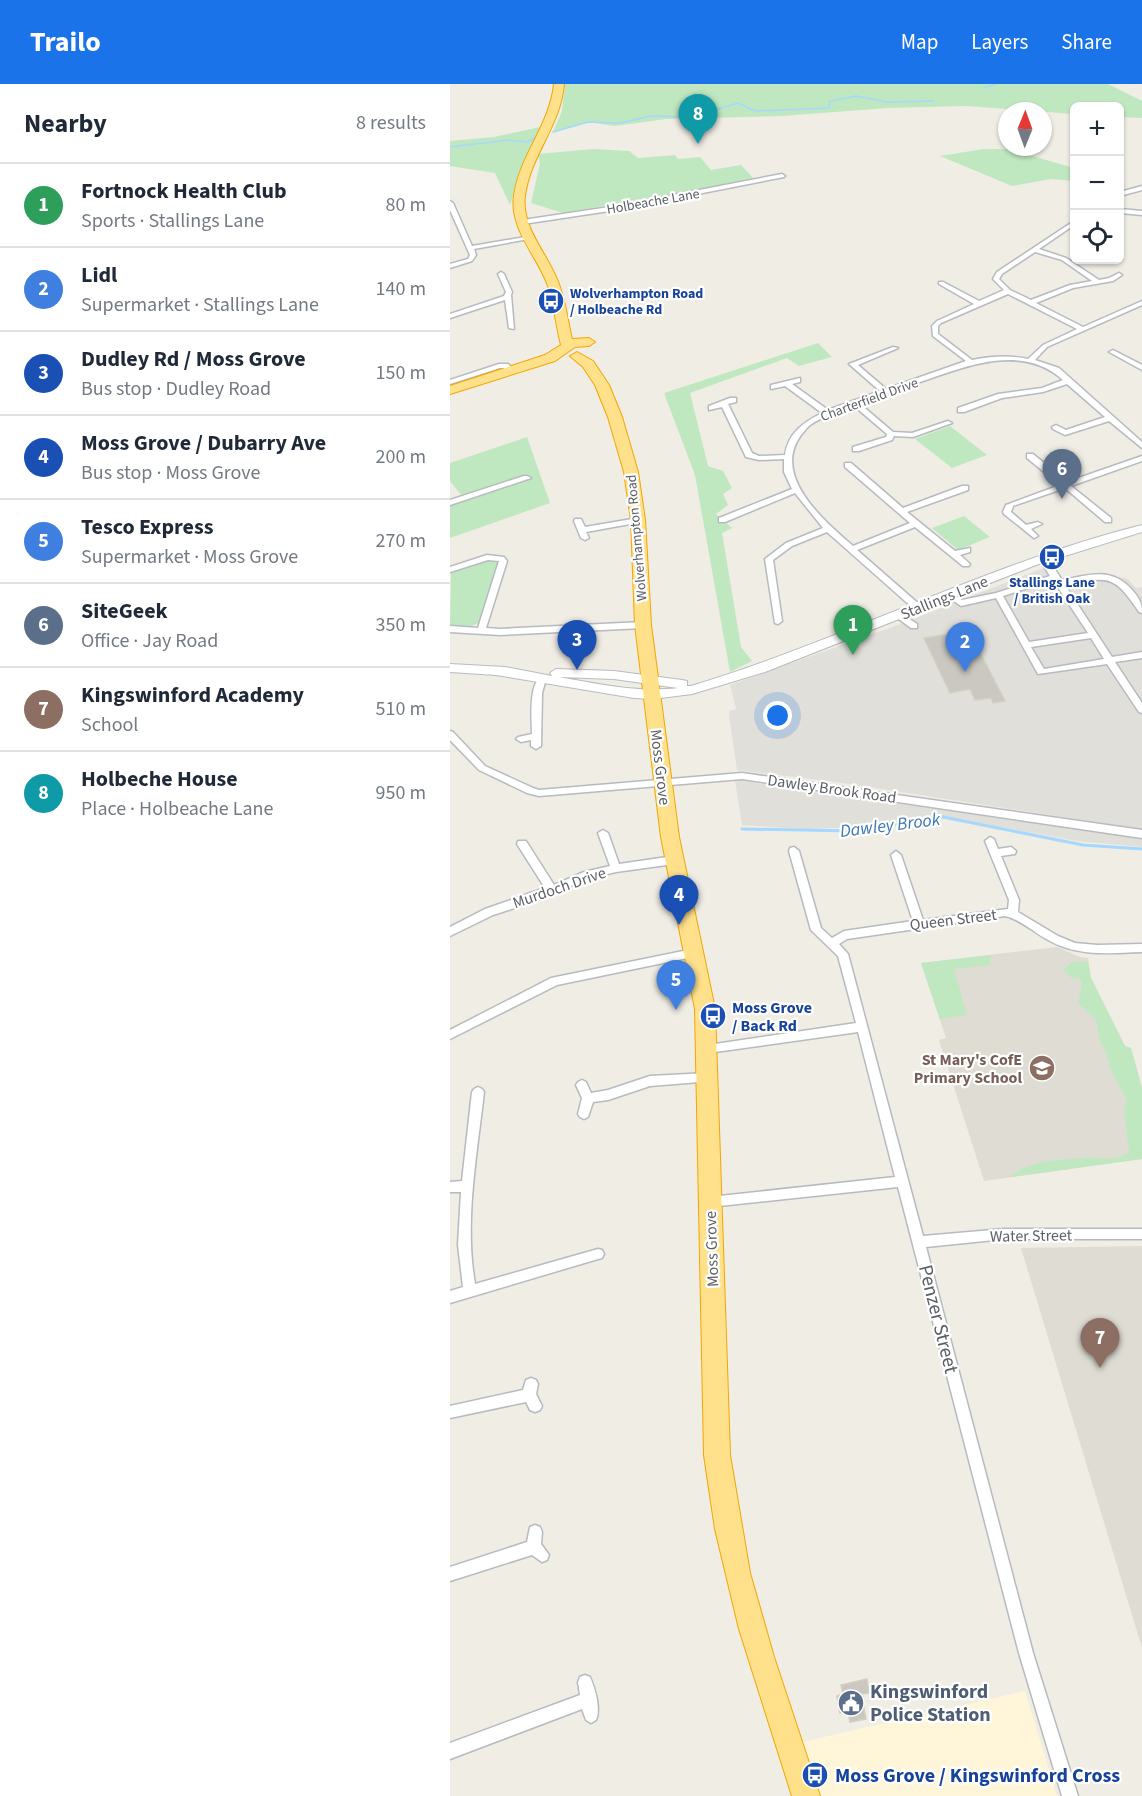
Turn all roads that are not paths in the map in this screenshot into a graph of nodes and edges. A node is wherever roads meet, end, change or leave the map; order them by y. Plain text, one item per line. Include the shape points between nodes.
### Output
1 (559, 84) edge
2 (782, 176) dead end
3 (1142, 188) edge
4 (1124, 193) edge
5 (450, 203) edge
6 (1124, 211) edge
7 (1142, 213) edge
8 (523, 222) junction
9 (459, 223) junction
10 (450, 225) edge
11 (1070, 227) edge
12 (531, 238) junction
13 (471, 248) junction
14 (1035, 250) junction
15 (450, 266) edge
16 (501, 274) dead end
17 (1119, 275) dead end
18 (1111, 280) junction
19 (1098, 281) junction
20 (1120, 284) dead end
21 (943, 287) dead end
22 (1008, 291) junction
23 (508, 296) junction
24 (1140, 300) edge
25 (1029, 303) junction
26 (979, 304) junction
27 (560, 312) junction
28 (450, 316) edge
29 (512, 328) dead end
30 (1082, 329) junction
31 (592, 346) junction
32 (875, 346) dead end
33 (895, 348) dead end
34 (571, 352) junction
35 (883, 352) junction
36 (1113, 352) dead end
37 (1030, 361) junction
38 (971, 362) junction
39 (1142, 368) edge
40 (515, 370) junction
41 (797, 380) dead end
42 (1068, 381) junction
43 (450, 382) edge
44 (786, 383) junction
45 (602, 385) junction
46 (774, 387) dead end
47 (450, 390) edge
48 (884, 391) junction
49 (733, 400) dead end
50 (854, 402) junction
51 (724, 403) junction
52 (712, 408) dead end
53 (961, 411) dead end
54 (827, 412) junction
55 (1109, 418) junction
56 (948, 423) dead end
57 (1056, 427) dead end
58 (891, 434) junction
59 (1142, 446) edge
60 (856, 449) dead end
61 (1030, 456) dead end
62 (788, 457) junction
63 (1142, 458) edge
64 (848, 465) dead end
65 (855, 472) junction
66 (845, 477) dead end
67 (527, 478) dead end
68 (1063, 484) junction
69 (965, 488) dead end
70 (795, 490) junction
71 (450, 503) edge
72 (903, 511) junction
73 (638, 520) junction
74 (722, 520) dead end
75 (1108, 520) dead end
76 (578, 521) dead end
77 (916, 524) junction
78 (1038, 524) dead end
79 (1025, 528) junction
80 (1142, 528) edge
81 (828, 529) junction
82 (1034, 536) dead end
83 (853, 549) junction
84 (968, 550) dead end
85 (955, 554) junction
86 (1043, 558) junction
87 (966, 564) dead end
88 (450, 570) edge
89 (1057, 580) junction
90 (1142, 590) edge
91 (1131, 593) junction
92 (948, 594) junction
93 (998, 595) junction
94 (917, 607) junction
95 (1142, 610) edge
96 (899, 615) junction
97 (778, 621) dead end
98 (643, 625) junction
99 (914, 626) dead end
100 (450, 629) edge
101 (481, 631) junction
102 (1094, 635) junction
103 (1026, 645) junction
104 (1142, 655) edge
105 (647, 657) junction
106 (1111, 660) junction
107 (450, 668) edge
108 (498, 671) junction
109 (614, 675) junction
110 (542, 679) junction
111 (715, 684) junction
112 (652, 688) junction
113 (692, 690) junction
114 (1142, 710) edge
115 (655, 718) junction
116 (450, 734) edge
117 (521, 739) dead end
118 (664, 781) junction
119 (603, 832) dead end
120 (1142, 834) edge
121 (990, 841) dead end
122 (522, 844) dead end
123 (795, 851) dead end
124 (1011, 851) dead end
125 (995, 853) junction
126 (896, 855) dead end
127 (674, 860) junction
128 (616, 868) junction
129 (552, 890) junction
130 (1013, 914) junction
131 (919, 923) junction
132 (450, 932) edge
133 (831, 944) junction
134 (1142, 948) edge
135 (693, 953) junction
136 (860, 1027) junction
137 (450, 1035) edge
138 (708, 1049) junction
139 (708, 1078) junction
140 (582, 1085) dead end
141 (478, 1092) dead end
142 (588, 1098) junction
143 (584, 1114) dead end
144 (903, 1181) junction
145 (469, 1186) junction
146 (450, 1187) edge
147 (710, 1202) junction
148 (1142, 1234) edge
149 (920, 1242) junction
150 (598, 1254) dead end
151 (470, 1291) junction
152 (450, 1297) edge
153 (532, 1395) dead end
154 (450, 1413) edge
155 (537, 1545) dead end
156 (450, 1574) edge
157 (585, 1682) dead end
158 (588, 1699) junction
159 (591, 1715) dead end
160 (450, 1751) edge
161 (806, 1796) edge
162 (1070, 1796) edge

1 - 8 highway, Wolverhampton Road via 557,110 533,154 521,187 518,200
2 - 8 street, Holbeache Lane
3 - 4 street
5 - 9 street
6 - 7 street
8 - 12 highway, Wolverhampton Road
9 - 10 street
9 - 13 street
11 - 14 street
12 - 13 street
12 - 27 highway, Wolverhampton Road via 554,286
13 - 15 street via 471,258
14 - 19 street via 1064,259
14 - 22 street via 997,274 998,283
16 - 23 street
17 - 18 street
18 - 19 street
18 - 20 street
19 - 25 street via 1072,286
21 - 26 street
22 - 25 street
22 - 26 street
23 - 28 street
23 - 29 street
24 - 30 street
25 - 30 street
26 - 38 street via 939,322 934,330 935,335
27 - 31 highway, Wolverhampton Road
27 - 34 highway, Wolverhampton Road
30 - 37 street via 1045,346
31 - 34 highway via 587,356
31 - 45 highway, Wolverhampton Road
32 - 35 street
33 - 35 street
34 - 40 highway
34 - 45 highway, Wolverhampton Road via 588,364
35 - 48 street via 850,364
36 - 39 street
37 - 38 street, Charterfield Drive via 1005,358
37 - 42 street, Charterfield Drive via 1056,370
38 - 48 street, Charterfield Drive
40 - 43 street via 499,366
40 - 47 highway
41 - 44 street
42 - 53 street via 1034,392 1001,396
42 - 55 street, Charterfield Drive
44 - 46 street
44 - 54 street
45 - 73 highway, Wolverhampton Road via 625,447
48 - 50 street, Charterfield Drive
49 - 51 street
50 - 54 street, Charterfield Drive
50 - 58 street
51 - 52 street
51 - 62 street via 749,455
54 - 62 street, Charterfield Drive via 806,424 790,446
55 - 57 street via 1065,433
55 - 59 street, Charterfield Drive
56 - 58 street via 913,435
58 - 60 street
61 - 68 street
62 - 70 street via 788,472
63 - 68 street
64 - 65 street
65 - 66 street
65 - 72 street
67 - 71 street
68 - 75 street
68 - 79 street via 1007,508 1010,517
69 - 72 street via 959,494
70 - 74 street
70 - 81 street
72 - 77 street
73 - 76 street via 584,534
73 - 98 highway, Wolverhampton Road
77 - 83 street
77 - 85 street
78 - 79 street
79 - 82 street
80 - 86 main road, Stallings Lane
81 - 83 street
81 - 97 street via 777,550 769,559
83 - 94 street
84 - 85 street
85 - 87 street
86 - 89 street
86 - 92 main road, Stallings Lane
88 - 101 street via 487,557 503,561
89 - 91 street via 1109,577 1121,581
89 - 93 street
89 - 102 street
90 - 91 street
91 - 95 street
92 - 93 street via 961,603
92 - 94 main road, Stallings Lane
93 - 103 street
94 - 96 main road, Stallings Lane
96 - 99 street
96 - 111 main road, Stallings Lane
98 - 101 street
98 - 105 highway, Wolverhampton Road
100 - 101 street
102 - 103 street
102 - 106 street
103 - 106 street via 1041,672
104 - 106 street
105 - 109 main road via 635,670
105 - 112 highway, Wolverhampton Road
106 - 114 street
107 - 108 main road
108 - 109 main road
108 - 110 main road
109 - 112 main road
110 - 112 main road
110 - 117 street via 537,693 537,741
111 - 112 main road, Stallings Lane
111 - 113 main road, Stallings Lane
112 - 113 main road, Stallings Lane
112 - 115 highway, Moss Grove
113 - 115 main road via 669,703
115 - 118 highway, Moss Grove
116 - 118 street, Dawley Brook Road via 482,768 530,791 547,793
118 - 120 street, Dawley Brook Road via 734,775
118 - 127 highway, Moss Grove
119 - 128 street
121 - 125 street
122 - 129 street
123 - 133 street, Penzer Street via 816,930
124 - 125 street
125 - 130 street via 1014,900
126 - 131 street
127 - 128 street, Murdoch Drive
127 - 135 highway, Moss Grove
128 - 129 street, Murdoch Drive
129 - 132 street, Murdoch Drive via 489,912
130 - 131 street, Queen Street
130 - 134 street, Queen Street via 1071,947
131 - 133 street, Queen Street via 844,934
133 - 136 street, Penzer Street via 843,954
135 - 137 street via 555,981
135 - 138 highway, Moss Grove via 705,1009
136 - 138 street
136 - 144 street, Penzer Street
138 - 139 highway, Moss Grove
139 - 142 street via 650,1082
139 - 147 highway, Moss Grove
140 - 142 street
141 - 145 street
142 - 143 street
144 - 147 street
144 - 149 street, Penzer Street
145 - 146 street
145 - 151 street via 464,1260
147 - 161 highway, Moss Grove via 717,1455 725,1510 736,1571
148 - 149 street, Water Street via 1004,1234
149 - 162 street, Penzer Street via 1023,1641
150 - 151 street
151 - 152 street
153 - 154 street
155 - 156 street
157 - 158 street
158 - 159 street
158 - 160 street

